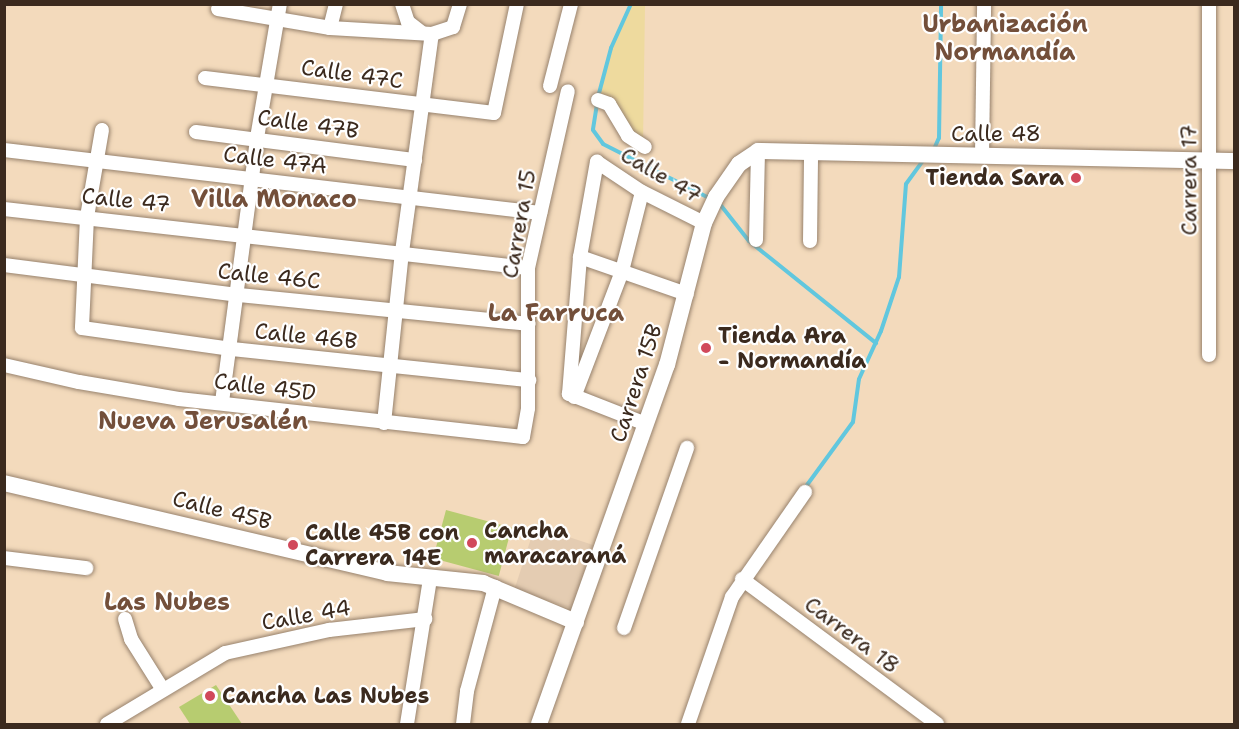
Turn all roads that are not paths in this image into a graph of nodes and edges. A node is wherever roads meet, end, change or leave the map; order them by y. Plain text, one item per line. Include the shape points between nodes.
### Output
1 (280, 4) edge
2 (336, 4) edge
3 (402, 4) edge
4 (460, 4) edge
5 (517, 4) edge
6 (571, 4) edge
7 (984, 4) edge
8 (1209, 4) edge
9 (226, 8) edge
10 (276, 20) junction
11 (330, 28) junction
12 (427, 34) junction
13 (205, 78) dead end
14 (265, 82) junction
15 (550, 86) dead end
16 (568, 91) dead end
17 (598, 100) dead end
18 (422, 106) junction
19 (102, 130) dead end
20 (196, 132) dead end
21 (257, 138) junction
22 (645, 147) dead end
23 (4, 150) edge
24 (758, 151) junction
25 (811, 153) junction
26 (982, 156) junction
27 (415, 160) junction
28 (1210, 160) junction
29 (1234, 160) edge
30 (98, 162) junction
31 (253, 178) junction
32 (642, 192) junction
33 (411, 198) junction
34 (4, 209) edge
35 (540, 213) junction
36 (87, 216) junction
37 (704, 224) junction
38 (247, 235) junction
39 (756, 240) dead end
40 (810, 241) dead end
41 (402, 252) junction
42 (580, 257) junction
43 (4, 265) edge
44 (528, 268) junction
45 (622, 271) junction
46 (84, 274) junction
47 (687, 294) junction
48 (239, 295) junction
49 (398, 311) junction
50 (529, 324) junction
51 (232, 349) junction
52 (1209, 355) dead end
53 (4, 364) edge
54 (391, 365) junction
55 (529, 380) junction
56 (572, 395) junction
57 (222, 402) junction
58 (384, 423) junction
59 (646, 424) junction
60 (523, 437) joint
61 (687, 448) dead end
62 (4, 483) edge
63 (805, 492) dead end
64 (4, 558) edge
65 (86, 568) dead end
66 (430, 578) junction
67 (742, 579) junction
68 (495, 586) junction
69 (125, 619) dead end
70 (425, 620) junction
71 (576, 622) junction
72 (624, 628) dead end
73 (163, 690) junction
74 (408, 720) edge
75 (107, 724) edge
76 (394, 724) edge
77 (463, 724) edge
78 (539, 724) edge
79 (688, 724) edge
80 (937, 724) edge

1 - 10 street
2 - 11 street
3 - 12 street via 408,22
4 - 12 street via 453,27
5 - 18 street, Calle 47C via 494,113
6 - 15 street
7 - 26 street
8 - 28 street, Carrera 17
9 - 10 street
10 - 11 street
10 - 14 street
11 - 12 street
12 - 18 street
13 - 14 street, Calle 47C
14 - 18 street, Calle 47C
14 - 21 street
16 - 35 street, Carrera 15
17 - 22 street via 609,104 628,136
18 - 27 street
19 - 30 street
20 - 21 street, Calle 47B
21 - 27 street, Calle 47B
21 - 31 street
23 - 30 street, Calle 47A
24 - 25 street, Calle 48
24 - 37 street, Carrera 15B via 739,164
24 - 39 street
25 - 26 street, Calle 48 via 923,159
25 - 40 street
26 - 28 street, Calle 48
27 - 33 street
28 - 29 street, Calle 48
28 - 52 street, Carrera 17
30 - 31 street, Calle 47A
30 - 36 street
31 - 33 street, Calle 47A
31 - 38 street
32 - 37 street, Calle 47
32 - 42 street, Calle 47 via 597,162
32 - 45 street
33 - 35 street, Calle 47A
33 - 41 street
34 - 36 street, Calle 47
35 - 44 street, Carrera 15
36 - 38 street, Calle 47
36 - 46 street
37 - 47 street, Carrera 15B
38 - 41 street, Calle 47
38 - 48 street
41 - 44 street, Calle 47
41 - 49 street
42 - 45 street
42 - 56 street
43 - 46 street, Calle 46C
44 - 50 street, Carrera 15
45 - 47 street
45 - 56 street
46 - 48 street, Calle 46C
46 - 51 street, Calle 46B via 81,327
47 - 59 street, Carrera 15B
48 - 49 street, Calle 46C
48 - 51 street
49 - 50 street, Calle 46C
49 - 54 street
50 - 55 street, Carrera 15
51 - 54 street, Calle 46B
51 - 57 street
53 - 57 street, Calle 45D via 79,382
54 - 55 street, Calle 46B
54 - 58 street
55 - 60 street, Carrera 15
56 - 59 street
57 - 58 street, Calle 45D
58 - 60 street, Calle 45D
59 - 71 street, Carrera 15B
61 - 72 street
62 - 66 street, Calle 45B via 354,566
63 - 67 street
64 - 65 street
66 - 68 street, Calle 45B
66 - 70 street
67 - 79 street via 732,597
67 - 80 street, Carrera 18
68 - 71 street, Calle 45B
68 - 77 street via 467,691
69 - 73 street via 131,639
70 - 73 street, Calle 44 via 329,630 225,653
70 - 74 street
71 - 78 street, Carrera 15B
73 - 75 street, Calle 44
74 - 76 street

